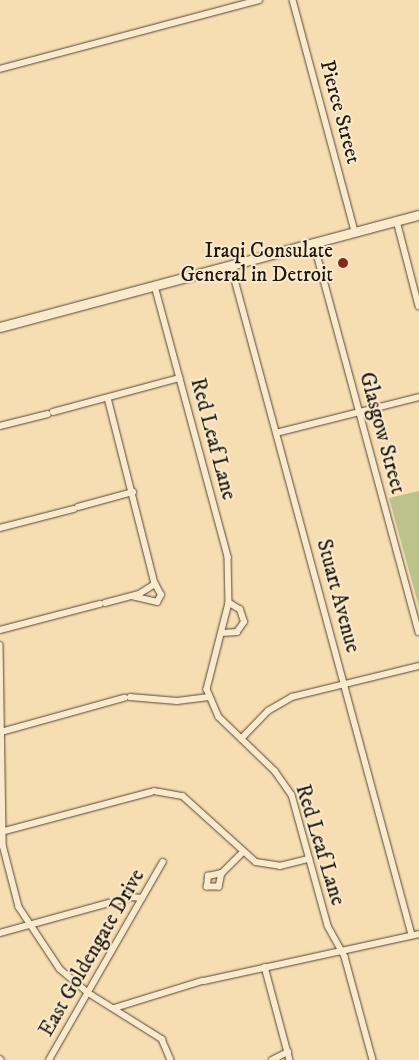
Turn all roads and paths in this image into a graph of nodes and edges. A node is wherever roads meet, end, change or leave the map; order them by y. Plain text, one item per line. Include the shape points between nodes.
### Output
1 (259, 0) edge
2 (293, 0) edge
3 (0, 70) edge
4 (419, 215) edge
5 (397, 221) junction
6 (355, 232) junction
7 (314, 243) junction
8 (231, 265) junction
9 (155, 286) junction
10 (419, 306) edge
11 (0, 327) edge
12 (180, 378) junction
13 (419, 397) edge
14 (108, 398) junction
15 (359, 412) junction
16 (0, 426) edge
17 (276, 433) junction
18 (133, 492) junction
19 (0, 528) edge
20 (155, 584) junction
21 (132, 596) junction
22 (228, 603) junction
23 (0, 630) edge
24 (419, 632) edge
25 (222, 633) junction
26 (0, 645) edge
27 (419, 666) edge
28 (344, 686) junction
29 (209, 697) junction
30 (2, 731) edge
31 (241, 739) junction
32 (1, 832) edge
33 (242, 852) junction
34 (309, 859) junction
35 (163, 862) dead end
36 (222, 873) dead end
37 (142, 898) junction
38 (28, 926) junction
39 (0, 933) edge
40 (416, 934) edge
41 (341, 951) junction
42 (265, 967) junction
43 (88, 992) junction
44 (115, 1008) junction
45 (288, 1052) junction
46 (49, 1060) edge
47 (171, 1060) edge
48 (272, 1060) edge
49 (290, 1060) edge
50 (373, 1060) edge

1 - 3 street
2 - 6 street, Pierce Street
4 - 5 main road
5 - 6 main road
5 - 10 street
6 - 7 main road
7 - 8 main road
7 - 15 street, Glasgow Street
8 - 9 main road
8 - 17 street, Stuart Avenue
9 - 11 main road
9 - 12 street, Red Leaf Lane
12 - 14 street
12 - 22 street, Red Leaf Lane via 226,550
13 - 15 street
14 - 16 street
14 - 18 street
15 - 17 street
15 - 24 street, Glasgow Street
17 - 28 street, Stuart Avenue
18 - 19 street
18 - 20 street
20 - 21 street
20 - 21 street via 161,594 153,603
21 - 23 street
22 - 25 street, Red Leaf Lane
22 - 25 street via 240,610 244,622 236,632
25 - 29 street, Red Leaf Lane via 209,668
26 - 30 street
27 - 28 street
28 - 31 street via 284,701
28 - 40 street, Stuart Avenue
29 - 30 street via 177,701 127,698
29 - 31 street, Red Leaf Lane via 220,717
30 - 32 street
31 - 34 street, Red Leaf Lane via 286,782
32 - 33 street via 152,792 183,796
32 - 38 street via 8,876
33 - 34 street via 274,866
33 - 36 street
34 - 41 street, Red Leaf Lane via 328,926
35 - 37 street, East Goldengate Drive
37 - 38 street
37 - 43 street, East Goldengate Drive
38 - 39 street
38 - 43 street via 60,969
40 - 41 street
41 - 42 street
41 - 50 street, Red Leaf Lane
42 - 44 street via 203,981
42 - 45 street
43 - 44 street
43 - 46 street, East Goldengate Drive
44 - 47 street via 162,1039
45 - 48 street
45 - 49 street

